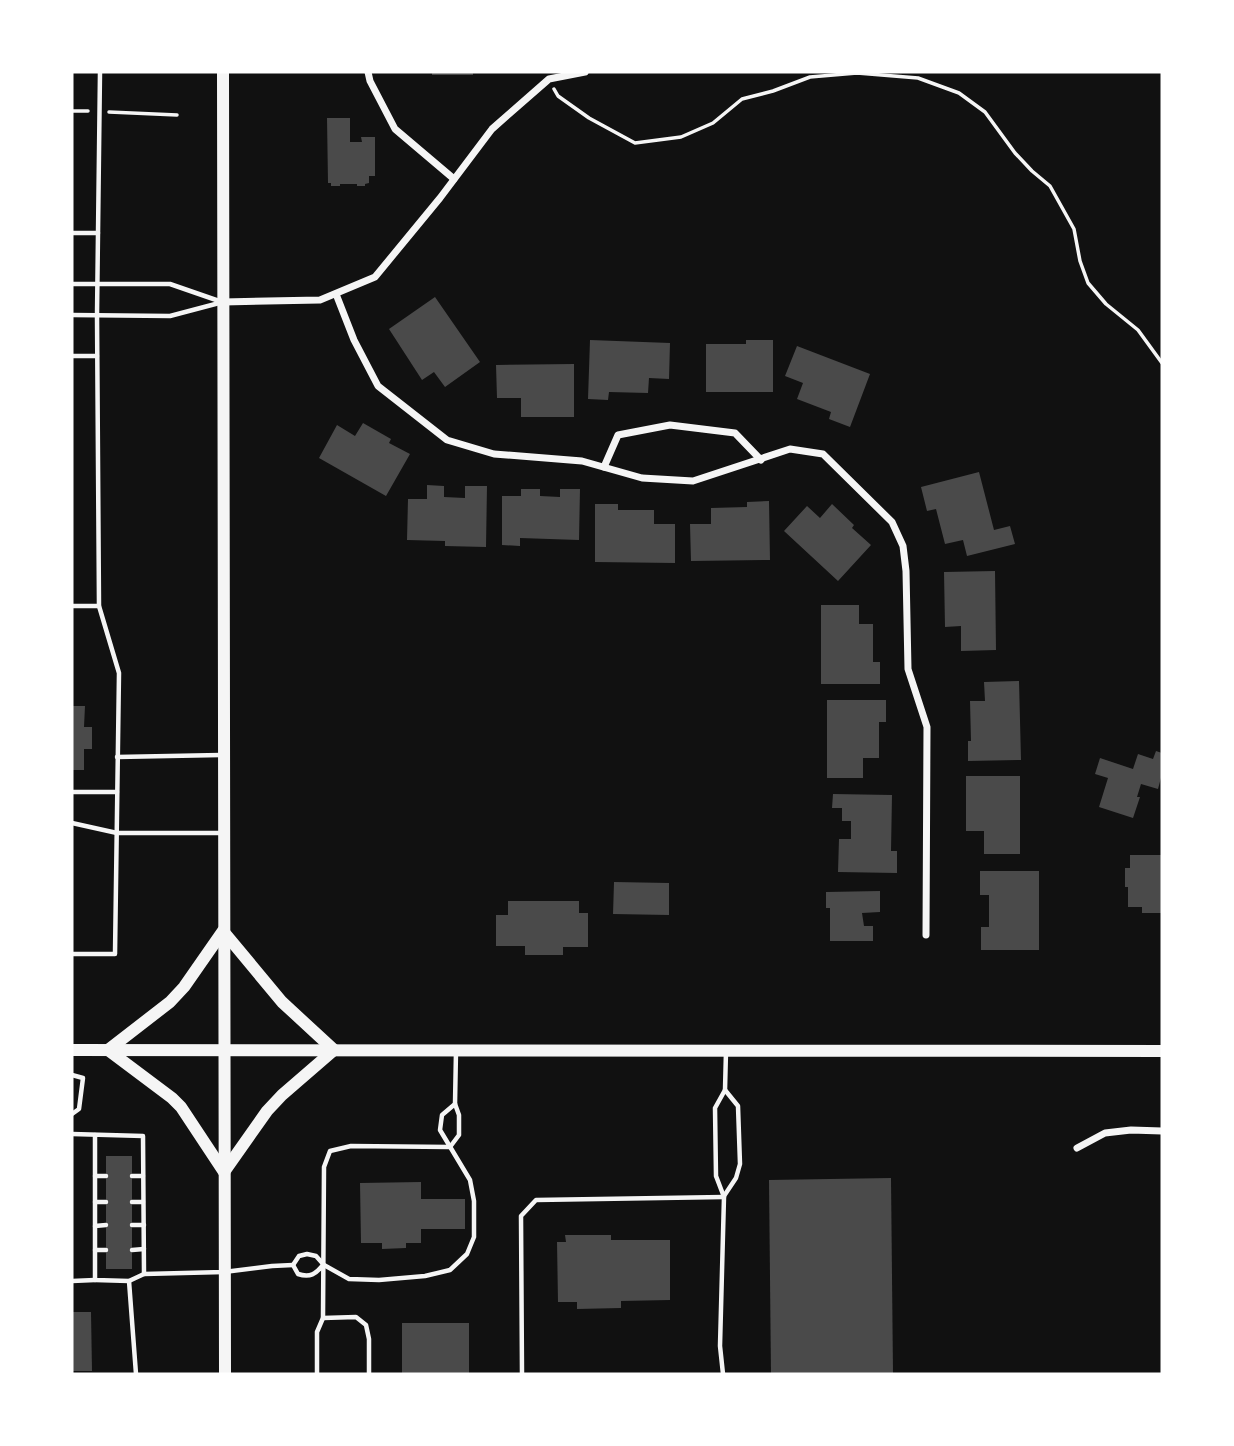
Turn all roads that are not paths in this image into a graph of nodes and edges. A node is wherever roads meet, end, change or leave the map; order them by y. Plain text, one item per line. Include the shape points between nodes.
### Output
1 (100, 72) edge
2 (223, 72) edge
3 (369, 72) edge
4 (585, 72) edge
5 (454, 179) junction
6 (72, 233) edge
7 (98, 233) junction
8 (72, 284) edge
9 (98, 284) junction
10 (336, 293) junction
11 (223, 302) junction
12 (72, 314) edge
13 (97, 315) junction
14 (72, 356) edge
15 (97, 356) junction
16 (761, 460) junction
17 (604, 467) junction
18 (72, 606) edge
19 (99, 606) junction
20 (223, 755) junction
21 (117, 757) junction
22 (72, 792) edge
23 (117, 792) junction
24 (72, 823) edge
25 (117, 833) junction
26 (223, 834) junction
27 (223, 931) junction
28 (926, 935) dead end
29 (72, 954) edge
30 (72, 1050) edge
31 (108, 1050) junction
32 (223, 1050) junction
33 (334, 1050) junction
34 (457, 1050) junction
35 (726, 1051) junction
36 (1162, 1051) edge
37 (72, 1075) edge
38 (724, 1090) junction
39 (455, 1104) junction
40 (72, 1115) edge
41 (1162, 1131) edge
42 (72, 1134) edge
43 (95, 1135) junction
44 (450, 1147) junction
45 (1077, 1148) dead end
46 (224, 1172) junction
47 (95, 1176) junction
48 (106, 1176) dead end
49 (132, 1176) dead end
50 (143, 1176) junction
51 (724, 1197) junction
52 (95, 1202) junction
53 (106, 1202) dead end
54 (132, 1202) dead end
55 (143, 1202) junction
56 (106, 1225) dead end
57 (132, 1225) dead end
58 (144, 1225) junction
59 (95, 1226) junction
60 (144, 1249) junction
61 (95, 1250) junction
62 (106, 1250) dead end
63 (132, 1250) dead end
64 (293, 1265) junction
65 (324, 1265) junction
66 (224, 1272) junction
67 (144, 1274) junction
68 (95, 1280) junction
69 (72, 1281) edge
70 (129, 1281) junction
71 (323, 1318) junction
72 (136, 1374) edge
73 (225, 1374) edge
74 (317, 1374) edge
75 (369, 1374) edge
76 (522, 1374) edge
77 (723, 1374) edge

1 - 7 lane
2 - 11 main road
3 - 5 street via 395,129
4 - 5 street via 549,79 492,129
5 - 10 street via 375,277
6 - 7 lane
7 - 9 lane
8 - 9 lane
9 - 11 lane via 170,284
9 - 13 lane
10 - 11 street via 320,300
10 - 17 street via 378,386 447,440 494,454
11 - 13 lane via 170,316
11 - 20 main road
12 - 13 lane
13 - 15 lane
14 - 15 lane
15 - 19 lane
16 - 17 street via 693,481 642,478
16 - 17 street via 735,433 670,425 618,435
16 - 28 street via 790,449 823,454 891,522 903,546 908,668 927,727
18 - 19 lane
19 - 21 lane via 119,673
20 - 21 lane
20 - 26 main road
21 - 23 lane
22 - 23 lane
23 - 25 lane
24 - 25 lane
25 - 26 lane
25 - 29 lane via 115,954
26 - 27 main road
27 - 31 main road via 170,1002
27 - 32 main road
27 - 33 main road via 282,1002
30 - 31 main road
31 - 32 main road
31 - 46 main road via 181,1107
32 - 33 main road
32 - 46 main road
33 - 34 main road
33 - 46 main road via 267,1111
34 - 35 main road
34 - 39 lane
35 - 36 main road
35 - 38 lane
37 - 40 lane via 83,1078 79,1109
38 - 51 lane via 715,1108 716,1176
38 - 51 lane via 738,1106 740,1164
39 - 44 lane via 459,1135
39 - 44 lane via 442,1115 440,1130
41 - 45 street via 1105,1133
42 - 43 lane
43 - 47 lane
43 - 50 lane via 143,1136
44 - 65 lane via 351,1146 330,1151 324,1167
44 - 65 lane via 470,1180 474,1201 474,1237 467,1254 450,1270 425,1276 349,1279
46 - 66 main road
47 - 48 lane
47 - 52 lane
49 - 50 lane
50 - 55 lane
51 - 76 lane via 536,1200 521,1216
51 - 77 lane
52 - 53 lane
52 - 59 lane
54 - 55 lane
55 - 58 lane
56 - 59 lane
57 - 58 lane
58 - 60 lane
59 - 61 lane
60 - 63 lane
60 - 67 lane
61 - 62 lane
61 - 68 lane
64 - 65 lane via 307,1254
64 - 65 lane via 298,1274 306,1276 316,1274
64 - 66 lane
65 - 71 lane
66 - 67 lane
66 - 73 main road
67 - 70 lane
68 - 69 lane
68 - 70 lane
70 - 72 lane
71 - 74 lane via 317,1332
71 - 75 lane via 356,1317 366,1325

